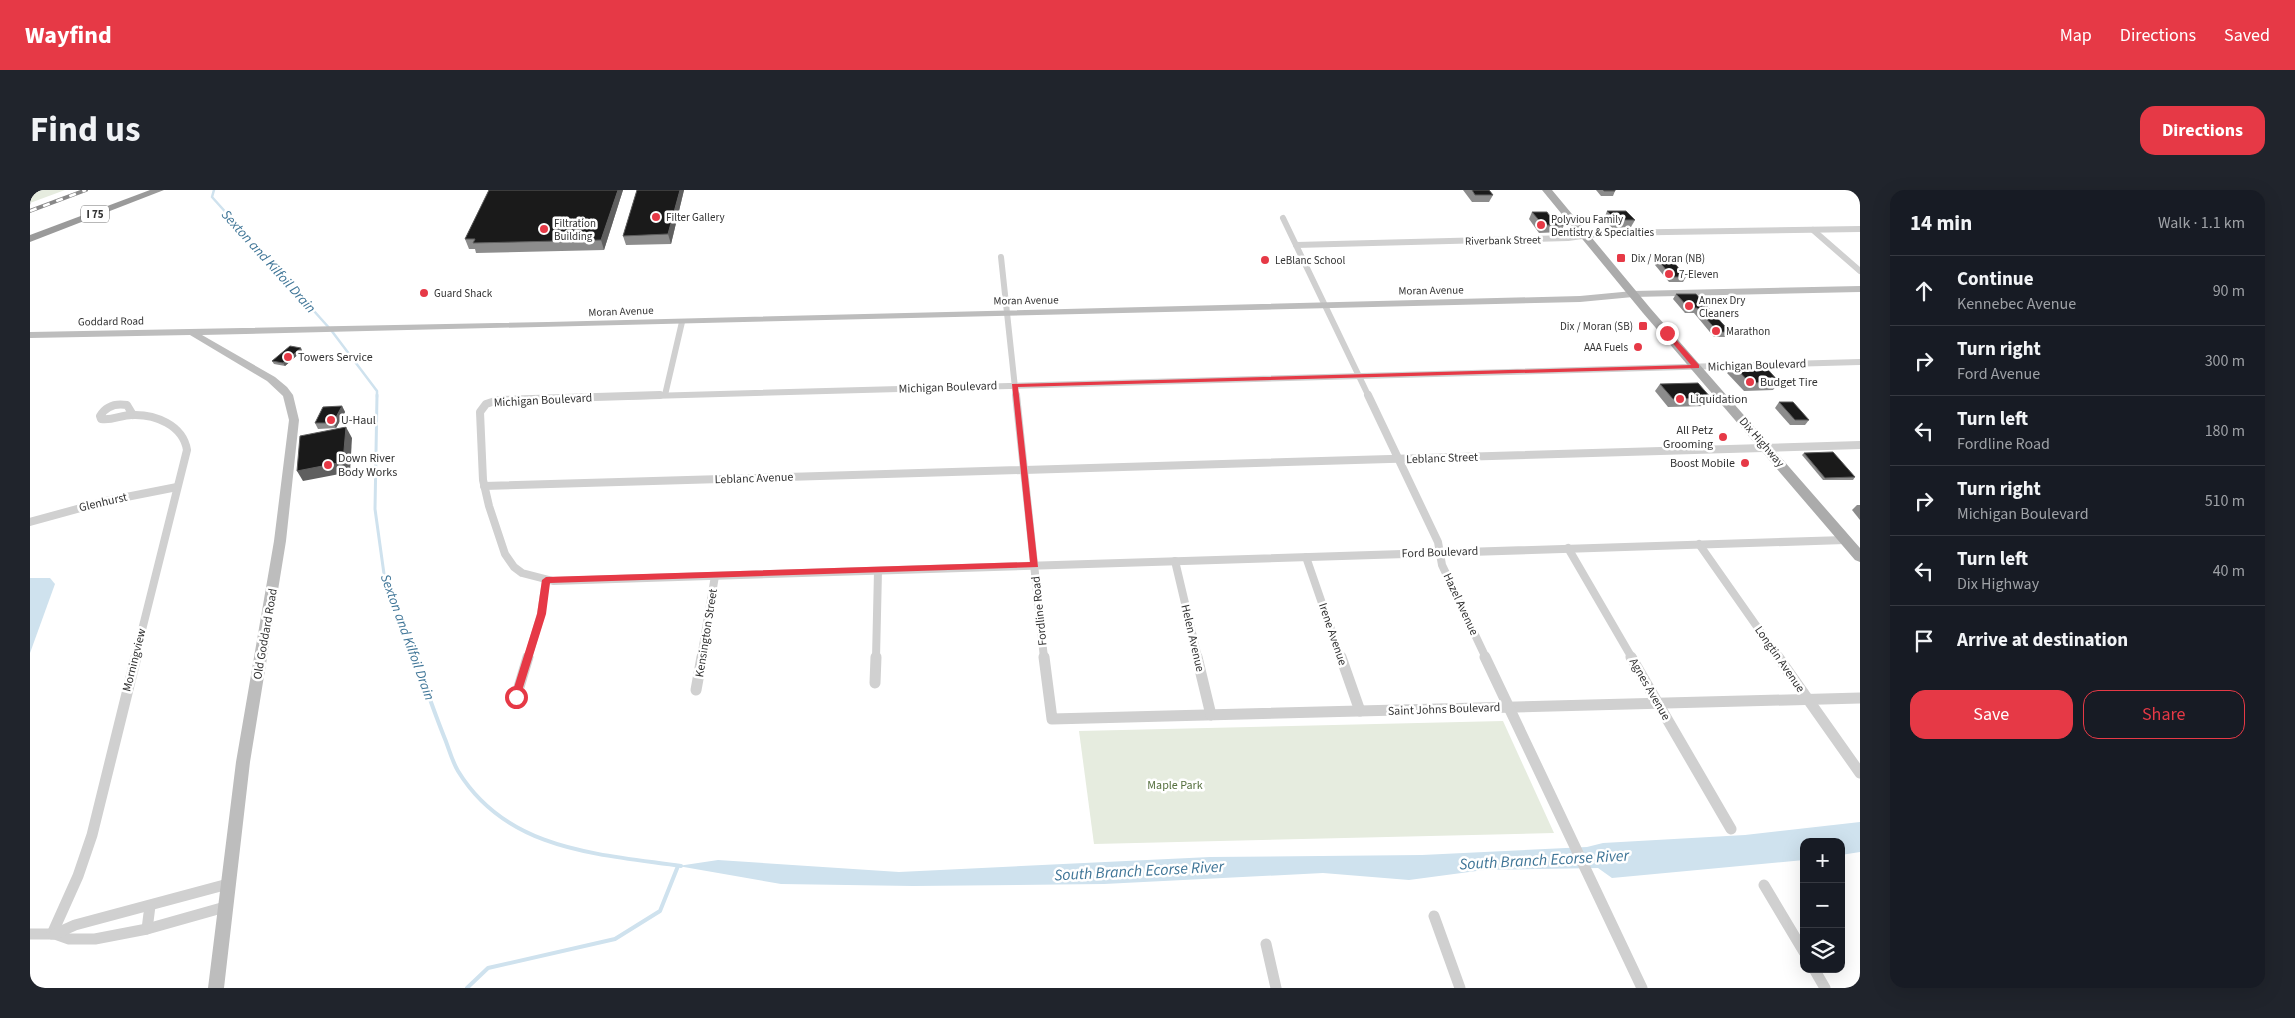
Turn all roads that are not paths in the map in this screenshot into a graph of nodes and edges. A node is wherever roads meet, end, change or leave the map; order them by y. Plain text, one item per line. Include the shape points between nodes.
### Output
1 (133, 190) edge
2 (159, 190) edge
3 (1547, 190) edge
4 (1283, 218) dead end
5 (30, 228) edge
6 (1860, 229) edge
7 (1813, 230) junction
8 (1585, 236) junction
9 (30, 239) edge
10 (1296, 245) junction
11 (1001, 258) dead end
12 (1860, 271) edge
13 (1860, 289) edge
14 (1634, 294) junction
15 (1324, 306) junction
16 (1006, 314) junction
17 (682, 322) junction
18 (192, 333) junction
19 (30, 335) edge
20 (1860, 362) edge
21 (1697, 367) junction
22 (1358, 376) junction
23 (1015, 385) junction
24 (665, 395) junction
25 (486, 404) joint
26 (133, 415) dead end
27 (1860, 445) edge
28 (1767, 448) junction
29 (1397, 459) junction
30 (1024, 470) junction
31 (176, 486) junction
32 (484, 486) junction
33 (30, 522) edge
34 (1846, 540) junction
35 (1700, 544) junction
36 (1568, 548) junction
37 (1440, 552) junction
38 (1306, 557) junction
39 (1860, 557) edge
40 (1175, 561) junction
41 (1035, 565) junction
42 (878, 571) junction
43 (715, 576) junction
44 (546, 580) junction
45 (875, 683) dead end
46 (696, 690) dead end
47 (516, 697) dead end
48 (1048, 697) joint
49 (1860, 698) edge
50 (1809, 700) junction
51 (1658, 703) junction
52 (1509, 707) junction
53 (1360, 711) junction
54 (1211, 715) junction
55 (1860, 773) edge
56 (1731, 829) dead end
57 (1576, 849) joint
58 (228, 884) junction
59 (1764, 885) dead end
60 (150, 906) junction
61 (225, 908) junction
62 (1434, 916) dead end
63 (146, 930) junction
64 (30, 934) edge
65 (53, 934) junction
66 (1266, 944) dead end
67 (1800, 945) edge
68 (1816, 973) edge
69 (216, 988) edge
70 (1276, 988) edge
71 (1460, 988) edge
72 (1642, 988) edge
73 (1825, 988) edge

1 - 5 highway, I 75
2 - 9 highway, I 75
3 - 8 main road, Dix Highway
4 - 10 street, Hazel Avenue
6 - 7 street, Riverbank Street
7 - 8 street, Riverbank Street via 1603,233
7 - 12 street
8 - 10 street, Riverbank Street
8 - 14 main road, Dix Highway
10 - 15 street, Hazel Avenue
11 - 16 street, Fordline Road
13 - 14 main road, Moran Avenue
14 - 15 main road, Moran Avenue via 1580,299
14 - 21 main road, Dix Highway
15 - 16 main road, Moran Avenue
15 - 22 street, Hazel Avenue
16 - 17 main road, Moran Avenue
16 - 23 street, Fordline Road
17 - 18 main road, Moran Avenue
17 - 24 street
18 - 19 main road, Goddard Road
18 - 58 main road, Old Goddard Road via 283,389 288,395 294,420 280,541 246,746
20 - 21 street, Michigan Boulevard
21 - 22 street, Michigan Boulevard
21 - 28 main road, Dix Highway
22 - 23 street, Michigan Boulevard
22 - 29 street, Hazel Avenue
23 - 24 street, Michigan Boulevard
23 - 30 street, Fordline Road
24 - 25 street, Michigan Boulevard via 498,400
25 - 32 street, Ford Boulevard via 480,412
26 - 31 street, Morningview via 165,422 183,438 187,445 186,457
27 - 28 street, Leblanc Street
28 - 29 street, Leblanc Street
28 - 34 main road, Dix Highway
29 - 30 street, Leblanc Street
29 - 37 street, Hazel Avenue via 1439,543
30 - 32 street, Leblanc Avenue
30 - 41 street, Fordline Road
31 - 33 street, Glenhurst
31 - 65 street, Morningview via 92,835
32 - 44 street, Ford Boulevard via 508,560 522,573
34 - 35 street, Ford Boulevard
34 - 39 main road, Dix Highway
35 - 36 street, Ford Boulevard
35 - 50 street, Longtin Avenue
36 - 37 street, Ford Boulevard
36 - 51 street, Agnes Avenue
37 - 38 street, Ford Boulevard
37 - 52 street, Hazel Avenue via 1442,565
38 - 40 street, Ford Boulevard
38 - 53 street, Irene Avenue
40 - 41 street, Ford Boulevard
40 - 54 street, Helen Avenue
41 - 42 street, Ford Boulevard
41 - 48 street, Fordline Road
42 - 43 street, Ford Boulevard
42 - 45 street
43 - 44 street, Ford Boulevard
43 - 46 street, Kensington Street
44 - 47 street via 541,614
48 - 54 street, Saint Johns Boulevard via 1052,719
49 - 50 street, Saint Johns Boulevard
50 - 51 street, Saint Johns Boulevard
50 - 55 street, Longtin Avenue
51 - 52 street, Saint Johns Boulevard
51 - 56 street, Agnes Avenue
52 - 53 street, Saint Johns Boulevard
52 - 57 street, Hazel Avenue
53 - 54 street, Saint Johns Boulevard
57 - 72 street, Hazel Avenue
58 - 60 street
58 - 61 main road, Old Goddard Road
59 - 67 street
60 - 63 street
60 - 65 street via 75,925
61 - 63 street
61 - 69 main road, Old Goddard Road
62 - 71 street
63 - 65 street via 82,940
64 - 65 street
66 - 70 street
68 - 73 street

